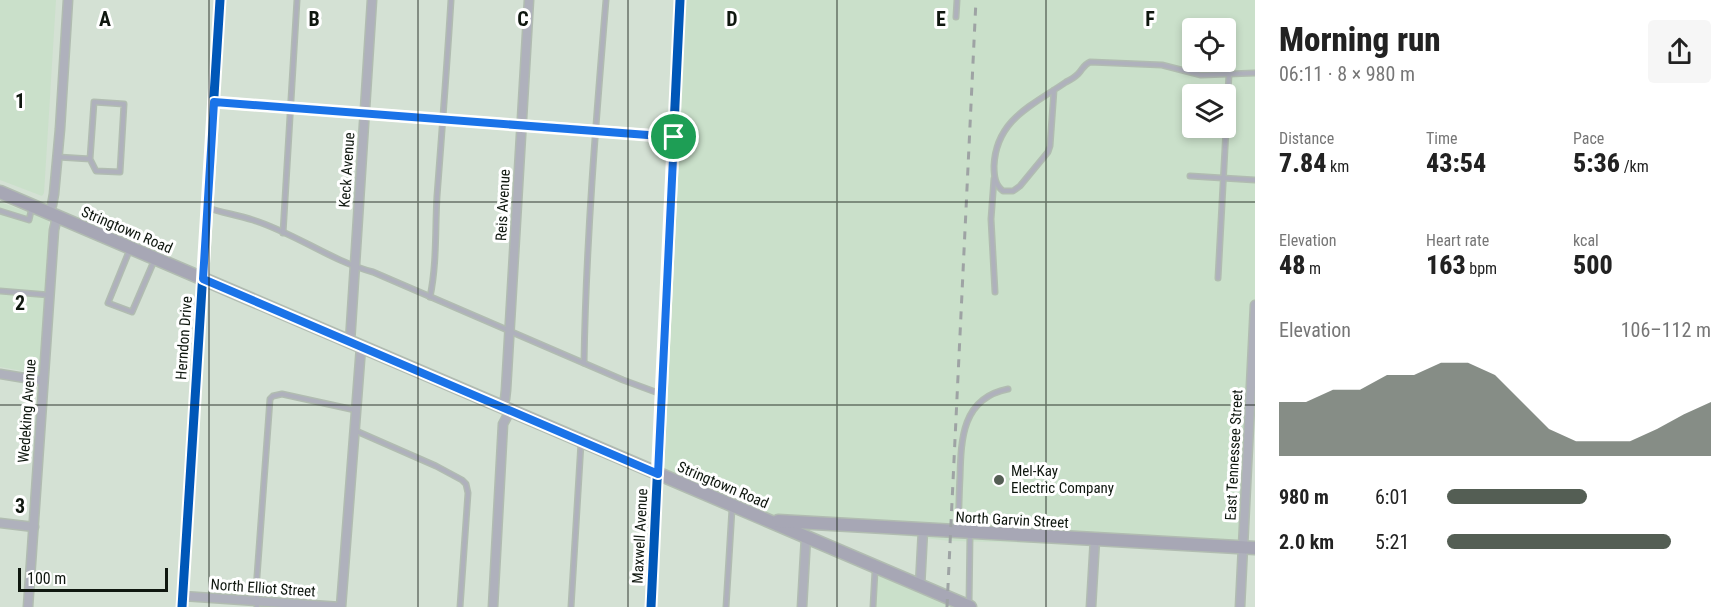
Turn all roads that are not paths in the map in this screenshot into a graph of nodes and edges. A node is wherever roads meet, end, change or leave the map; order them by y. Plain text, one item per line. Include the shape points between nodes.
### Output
1 (68, 0) edge
2 (220, 0) edge
3 (297, 0) edge
4 (372, 0) edge
5 (451, 0) edge
6 (529, 0) edge
7 (606, 0) edge
8 (680, 0) edge
9 (957, 0) edge
10 (957, 17) dead end
11 (1255, 73) edge
12 (1229, 74) junction
13 (1054, 90) junction
14 (214, 102) junction
15 (290, 108) junction
16 (364, 113) junction
17 (443, 119) junction
18 (521, 125) junction
19 (595, 131) junction
20 (674, 137) junction
21 (58, 157) junction
22 (90, 159) junction
23 (994, 172) junction
24 (1190, 176) dead end
25 (1223, 178) junction
26 (1255, 180) edge
27 (0, 192) edge
28 (32, 206) junction
29 (207, 208) junction
30 (0, 211) edge
31 (53, 215) junction
32 (283, 233) junction
33 (130, 248) junction
34 (155, 259) junction
35 (354, 267) junction
36 (1218, 278) dead end
37 (203, 279) junction
38 (0, 291) edge
39 (995, 292) dead end
40 (49, 295) junction
41 (430, 297) junction
42 (1255, 304) edge
43 (510, 330) junction
44 (355, 344) junction
45 (585, 363) junction
46 (0, 374) edge
47 (42, 381) junction
48 (1008, 389) dead end
49 (662, 394) junction
50 (494, 404) junction
51 (356, 410) junction
52 (510, 411) junction
53 (354, 430) junction
54 (582, 441) junction
55 (1251, 472) edge
56 (658, 474) junction
57 (733, 506) junction
58 (768, 520) junction
59 (0, 523) edge
60 (34, 526) junction
61 (923, 530) junction
62 (964, 532) junction
63 (806, 537) junction
64 (1095, 539) junction
65 (1249, 548) edge
66 (875, 567) junction
67 (920, 586) junction
68 (183, 596) junction
69 (257, 604) edge
70 (28, 607) edge
71 (182, 607) edge
72 (342, 607) edge
73 (460, 607) edge
74 (492, 607) edge
75 (571, 607) edge
76 (651, 607) edge
77 (726, 607) edge
78 (802, 607) edge
79 (873, 607) edge
80 (969, 607) edge
81 (1091, 607) edge
82 (1240, 607) edge

1 - 21 street, Wedeking Avenue
2 - 14 street, Herndon Drive
3 - 15 lane
4 - 16 street, Keck Avenue
5 - 17 lane
6 - 18 street, Reis Avenue
7 - 19 lane
8 - 20 street, Maxwell Avenue
9 - 10 lane
11 - 12 lane
12 - 13 lane via 1201,75 1162,65 1090,62
12 - 25 lane
13 - 23 lane via 1006,127 996,151
13 - 23 lane via 1050,146 1044,158 1013,191 999,188
14 - 15 street
14 - 29 street, Herndon Drive
15 - 16 street
15 - 32 lane
16 - 17 street
16 - 35 street, Keck Avenue
17 - 18 street
17 - 41 lane
18 - 19 street
18 - 43 street, Reis Avenue
19 - 20 street
19 - 45 lane
20 - 49 street, Maxwell Avenue
21 - 22 lane
21 - 31 street, Wedeking Avenue
22 - 22 lane via 94,102 124,104 120,172 96,171
23 - 39 lane via 991,219
24 - 25 lane
25 - 26 lane
25 - 36 lane
27 - 28 main road, Stringtown Road
28 - 30 lane via 29,220
28 - 31 main road, Stringtown Road
29 - 32 lane
29 - 37 street, Herndon Drive
31 - 33 main road, Stringtown Road
31 - 40 street, Wedeking Avenue
32 - 35 lane
33 - 34 main road, Stringtown Road
33 - 34 lane via 108,303 132,312
34 - 37 main road, Stringtown Road
35 - 41 lane
35 - 44 street, Keck Avenue
37 - 44 main road, Stringtown Road
37 - 68 street, Herndon Drive
38 - 40 lane
40 - 47 street, Wedeking Avenue
41 - 43 lane
42 - 55 street, East Tennessee Street
43 - 45 lane
43 - 50 street, Reis Avenue via 505,399 502,404
44 - 50 main road, Stringtown Road
44 - 51 street, Keck Avenue
45 - 49 lane
46 - 47 street
47 - 60 street, Wedeking Avenue
48 - 62 lane via 979,402 963,432
49 - 56 street, Maxwell Avenue
50 - 52 main road, Stringtown Road
51 - 53 street, Keck Avenue
51 - 69 lane via 282,394 270,399
52 - 54 main road, Stringtown Road
52 - 74 street via 504,424
53 - 72 street, Keck Avenue
53 - 73 lane via 436,466 466,484
54 - 56 main road, Stringtown Road
54 - 75 lane
55 - 65 street, East Tennessee Street
56 - 57 main road, Stringtown Road
56 - 76 street, Maxwell Avenue
57 - 58 main road, Stringtown Road
57 - 77 lane
58 - 61 main road, North Garvin Street
58 - 63 main road, Stringtown Road
59 - 60 street
60 - 70 street, Wedeking Avenue
61 - 62 main road, North Garvin Street
61 - 67 street
62 - 64 main road, North Garvin Street
62 - 80 lane
63 - 66 main road, Stringtown Road
63 - 78 street
64 - 65 main road, North Garvin Street
64 - 81 street
65 - 82 street, East Tennessee Street
66 - 67 main road, Stringtown Road
66 - 79 lane
67 - 80 main road, Stringtown Road
68 - 69 street, North Elliot Street
68 - 71 street, Herndon Drive
69 - 72 street, North Elliot Street

